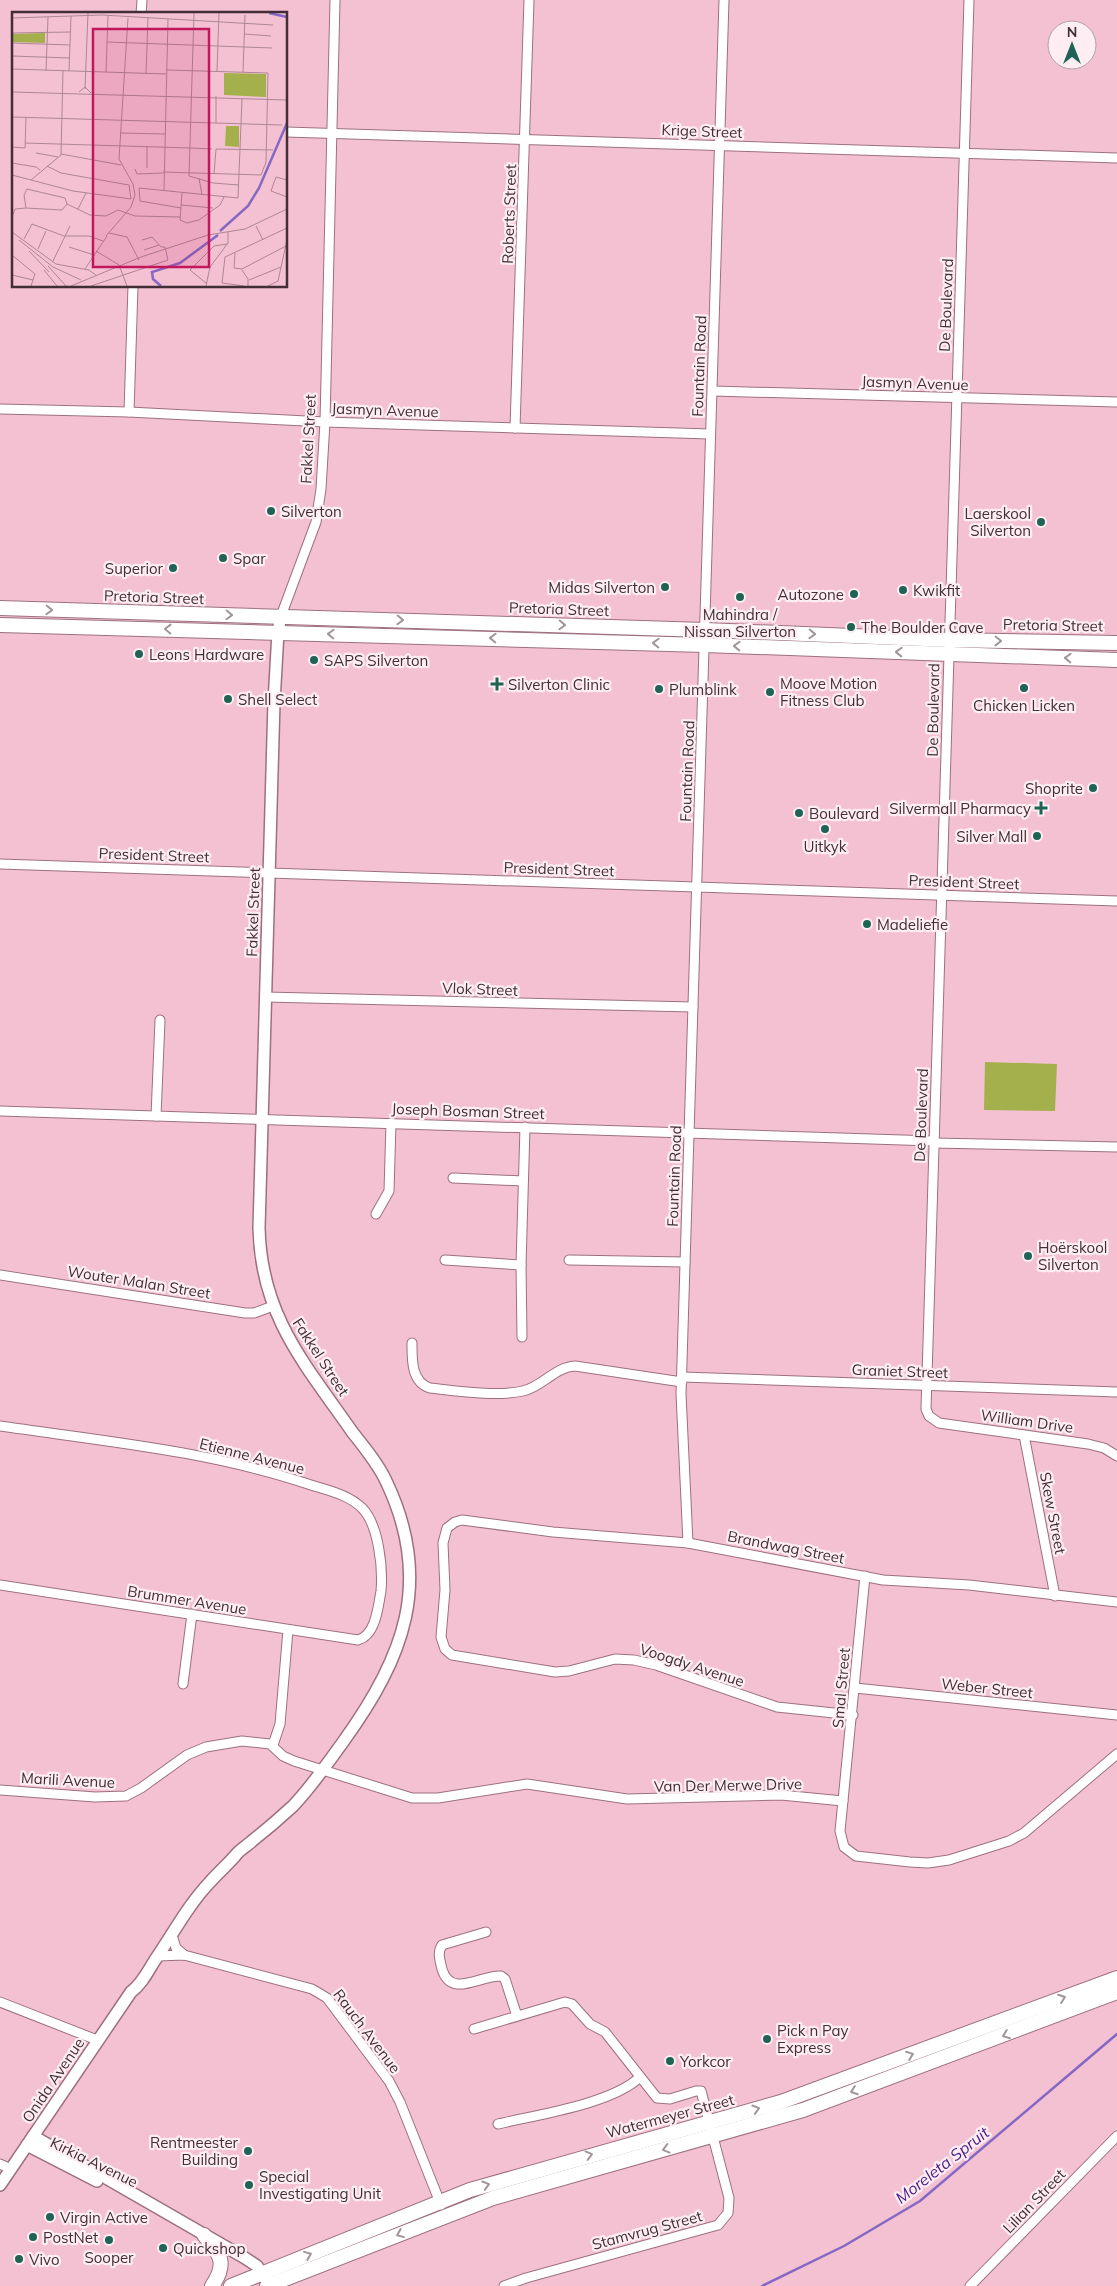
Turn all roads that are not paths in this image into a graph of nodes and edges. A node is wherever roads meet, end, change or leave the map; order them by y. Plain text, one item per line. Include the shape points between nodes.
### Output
1 (335, 0) edge
2 (529, 0) edge
3 (724, 0) edge
4 (969, 0) edge
5 (288, 132) edge
6 (332, 134) junction
7 (525, 138) junction
8 (719, 146) junction
9 (965, 153) junction
10 (1117, 158) edge
11 (133, 288) edge
12 (713, 391) junction
13 (956, 398) junction
14 (1117, 402) edge
15 (0, 409) edge
16 (129, 412) junction
17 (325, 422) junction
18 (516, 428) junction
19 (710, 434) junction
20 (0, 608) edge
21 (281, 616) junction
22 (0, 625) edge
23 (705, 630) junction
24 (278, 632) junction
25 (949, 640) junction
26 (1117, 643) edge
27 (704, 645) junction
28 (948, 654) junction
29 (1117, 660) edge
30 (0, 864) edge
31 (269, 872) junction
32 (697, 888) junction
33 (942, 896) junction
34 (1117, 901) edge
35 (266, 997) junction
36 (693, 1007) junction
37 (160, 1020) dead end
38 (0, 1111) edge
39 (156, 1116) junction
40 (262, 1119) junction
41 (391, 1123) junction
42 (525, 1127) junction
43 (689, 1132) junction
44 (934, 1142) junction
45 (1117, 1147) edge
46 (453, 1178) dead end
47 (523, 1181) junction
48 (376, 1214) dead end
49 (446, 1260) dead end
50 (569, 1260) dead end
51 (685, 1262) junction
52 (521, 1265) junction
53 (0, 1275) edge
54 (273, 1306) junction
55 (522, 1337) dead end
56 (412, 1343) dead end
57 (682, 1380) junction
58 (927, 1385) junction
59 (1117, 1392) edge
60 (932, 1419) joint
61 (0, 1426) edge
62 (1024, 1435) junction
63 (1117, 1456) edge
64 (451, 1524) joint
65 (688, 1543) junction
66 (865, 1576) junction
67 (0, 1585) edge
68 (1055, 1596) junction
69 (1117, 1602) edge
70 (192, 1614) junction
71 (288, 1630) junction
72 (368, 1634) joint
73 (183, 1684) dead end
74 (855, 1688) junction
75 (853, 1715) junction
76 (1117, 1716) edge
77 (273, 1745) junction
78 (1117, 1754) edge
79 (323, 1770) junction
80 (0, 1790) edge
81 (843, 1801) junction
82 (235, 1856) junction
83 (486, 1932) dead end
84 (172, 1935) junction
85 (184, 1955) junction
86 (158, 1956) junction
87 (1117, 1978) edge
88 (131, 1992) junction
89 (1117, 1992) edge
90 (0, 2002) edge
91 (517, 2016) junction
92 (474, 2029) dead end
93 (98, 2040) junction
94 (640, 2077) junction
95 (498, 2124) dead end
96 (712, 2130) junction
97 (1117, 2136) edge
98 (30, 2140) junction
99 (0, 2164) edge
100 (11, 2169) junction
101 (0, 2185) edge
102 (440, 2201) junction
103 (445, 2216) junction
104 (204, 2235) junction
105 (266, 2283) edge
106 (212, 2286) edge
107 (231, 2286) edge
108 (504, 2286) edge
109 (970, 2286) edge

1 - 6 street, Fakkel Street
2 - 7 street, Roberts Street
3 - 8 street, Fountain Road
4 - 9 street, De Boulevard
5 - 6 street, Krige Street
6 - 7 street, Krige Street
6 - 17 street, Fakkel Street
7 - 8 street, Krige Street
7 - 18 street, Roberts Street
8 - 9 street, Krige Street
8 - 12 street, Fountain Road
9 - 10 street, Krige Street
9 - 13 street, De Boulevard
11 - 16 street
12 - 13 street, Jasmyn Avenue
12 - 19 street, Fountain Road
13 - 14 street, Jasmyn Avenue
13 - 25 street, De Boulevard
15 - 16 street, Jasmyn Avenue
16 - 17 street, Jasmyn Avenue
17 - 18 street, Jasmyn Avenue
17 - 21 street, Fakkel Street via 316,522
18 - 19 street, Jasmyn Avenue
19 - 23 street, Fountain Road
20 -> 21 main road, Pretoria Street
21 -> 23 main road, Pretoria Street
21 - 24 street, Fakkel Street
24 -> 22 main road, Pretoria Street
23 -> 25 main road, Pretoria Street
23 - 27 street, Fountain Road
27 -> 24 main road, Pretoria Street
24 - 31 street, Fakkel Street
25 -> 26 main road, Pretoria Street
25 - 28 street, De Boulevard
28 -> 27 main road, Pretoria Street
27 - 32 street, Fountain Road
29 -> 28 main road, Pretoria Street
28 - 33 street, De Boulevard
30 - 31 street, President Street
31 - 32 street, President Street
31 - 35 street, Fakkel Street
32 - 33 street, President Street
32 - 36 street, Fountain Road
33 - 34 street, President Street
33 - 44 street, De Boulevard
35 - 36 street, Vlok Street
35 - 40 street, Fakkel Street
36 - 43 street, Fountain Road
37 - 39 street
38 - 39 street, Joseph Bosman Street
39 - 40 street, Joseph Bosman Street
40 - 41 street, Joseph Bosman Street
40 - 54 street, Fakkel Street via 259,1250
41 - 42 street, Joseph Bosman Street
41 - 48 street via 389,1191
42 - 43 street, Joseph Bosman Street
42 - 47 street
43 - 44 street, Joseph Bosman Street
43 - 51 street, Fountain Road
44 - 45 street, Joseph Bosman Street
44 - 58 street, De Boulevard
46 - 47 street
47 - 52 street
49 - 52 street
50 - 51 street
51 - 57 street, Fountain Road
52 - 55 street
53 - 54 street, Wouter Malan Street via 245,1313
54 - 79 street, Fakkel Street via 290,1342 385,1478 399,1512 408,1555 410,1585 407,1612 394,1658 368,1708
56 - 57 street, Graniet Street via 415,1375 430,1388 523,1391 565,1368 575,1366
57 - 58 street, Graniet Street
57 - 65 street, Fountain Road
58 - 59 street, Graniet Street
58 - 60 street, De Boulevard via 926,1409
60 - 62 street, William Drive via 940,1423
61 - 72 street, Etienne Avenue via 233,1462 350,1498 372,1523 381,1568 380,1594
62 - 63 street, William Drive via 1094,1445
62 - 68 street, Skew Street
64 - 65 street, Brandwag Street via 469,1521 553,1532
64 - 75 street, Voogdy Avenue via 443,1543 445,1590 441,1637 452,1654 554,1672 612,1660 634,1660 777,1707
65 - 66 street, Brandwag Street
66 - 68 street, Brandwag Street
66 - 74 street, Smal Street
67 - 70 street, Brummer Avenue
68 - 69 street, Brandwag Street
70 - 71 street, Brummer Avenue
70 - 73 street
71 - 72 street, Brummer Avenue via 352,1640
71 - 77 street via 280,1724
74 - 75 street, Smal Street
74 - 76 street, Weber Street
75 - 81 street, Smal Street
77 - 79 street via 286,1758
77 - 80 street, Marili Avenue via 242,1741 206,1747 187,1755 126,1796
78 - 81 street via 1024,1833 940,1862 910,1862 851,1853 841,1838
79 - 81 street, Van Der Merwe Drive via 412,1798 438,1798 527,1784 632,1799 781,1795
79 - 82 street, Onida Avenue via 294,1805
82 - 84 street, Onida Avenue via 202,1892
82 - 88 street, Onida Avenue via 225,1859 196,1889 140,1971
83 - 91 street via 442,1945 439,1955 444,1974 455,1984 501,1976 505,1979
84 - 85 street via 176,1948
84 - 86 street, Onida Avenue
85 - 86 street, Rauch Avenue
85 - 102 street, Rauch Avenue via 312,1989 326,1998 394,2089
86 - 88 street, Onida Avenue
96 -> 87 main road, Watermeyer Street
88 - 93 street, Onida Avenue
89 -> 96 main road, Watermeyer Street via 803,2110
90 - 93 street
91 - 92 street
91 - 94 street via 570,2003 590,2024 605,2032
93 - 98 street, Onida Avenue
94 - 95 street via 626,2089 608,2096
94 - 96 street, Stamvrug Street via 661,2100 701,2091
102 -> 96 main road, Watermeyer Street via 558,2164
96 -> 103 main road, Watermeyer Street
96 - 108 street, Stamvrug Street via 729,2203 727,2216 718,2225
97 - 109 street, Lilian Street
98 - 100 street, Onida Avenue
98 - 104 street, Kirkia Avenue via 127,2196 149,2203
99 - 100 street
100 - 101 street, Onida Avenue
102 - 103 street, Rauch Avenue
105 -> 102 main road, Watermeyer Street
103 -> 105 main road, Watermeyer Street
104 - 105 street, Kirkia Avenue via 258,2266
104 - 106 main road via 222,2262
105 - 107 main road, Watermeyer Street

